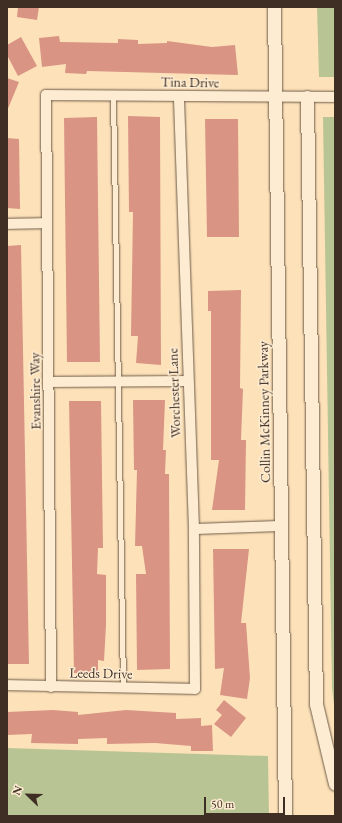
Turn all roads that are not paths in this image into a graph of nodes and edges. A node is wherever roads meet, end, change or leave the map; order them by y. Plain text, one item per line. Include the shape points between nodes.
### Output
1 (274, 7) edge
2 (46, 95) joint
3 (113, 95) junction
4 (179, 96) junction
5 (276, 97) junction
6 (307, 97) junction
7 (335, 97) edge
8 (47, 223) junction
9 (7, 224) edge
10 (118, 381) junction
11 (186, 381) junction
12 (48, 382) junction
13 (281, 526) junction
14 (194, 529) junction
15 (7, 685) edge
16 (51, 686) junction
17 (123, 688) junction
18 (195, 689) joint
19 (335, 784) edge
20 (285, 816) edge

1 - 5 street, Collin McKinney Parkway
2 - 3 street, Tina Drive
2 - 8 street, Evanshire Way
3 - 4 street, Tina Drive
3 - 10 lane
4 - 5 street, Tina Drive
4 - 11 street, Worchester Lane
5 - 6 street, Tina Drive
5 - 13 street, Collin McKinney Parkway
6 - 7 street, Tina Drive
6 - 19 street via 316,704
8 - 9 street
8 - 12 street, Evanshire Way
10 - 11 street
10 - 12 street
10 - 17 lane
11 - 14 street, Worchester Lane
12 - 16 street, Evanshire Way
13 - 14 street
13 - 20 street, Collin McKinney Parkway
14 - 18 street, Worchester Lane
15 - 16 street, Leeds Drive
16 - 17 street, Leeds Drive
17 - 18 street, Leeds Drive

